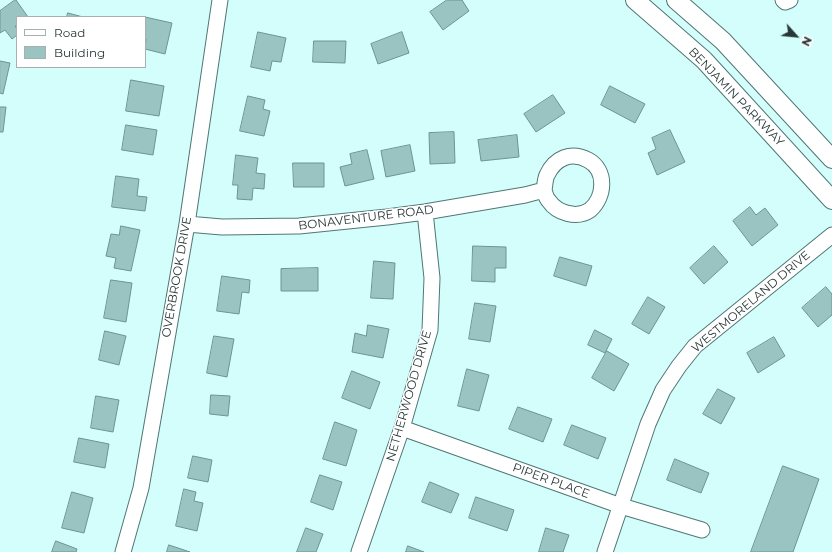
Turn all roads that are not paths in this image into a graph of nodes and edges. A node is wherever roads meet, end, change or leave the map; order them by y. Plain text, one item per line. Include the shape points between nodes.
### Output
1 (220, 0) edge
2 (635, 0) edge
3 (676, 0) edge
4 (783, 0) edge
5 (790, 0) edge
6 (832, 159) edge
7 (544, 190) dead end
8 (832, 200) edge
9 (425, 212) junction
10 (187, 224) junction
11 (832, 235) edge
12 (402, 428) junction
13 (621, 506) junction
14 (702, 530) dead end
15 (122, 552) edge
16 (359, 552) edge
17 (605, 552) edge

1 - 10 street, OVERBROOK DRIVE
2 - 8 main road, BENJAMIN PARKWAY via 704,60
3 - 6 main road via 723,41
4 - 5 street
7 - 9 street, BONAVENTURE ROAD
9 - 10 street, BONAVENTURE ROAD via 299,226 222,227
9 - 12 street, NETHERWOOD DRIVE via 432,278 430,330
10 - 15 street, OVERBROOK DRIVE via 141,488
11 - 13 street, WESTMORELAND DRIVE via 695,346 679,366 663,390 648,424
12 - 13 street, PIPER PLACE
12 - 16 street, NETHERWOOD DRIVE
13 - 14 street, PIPER PLACE
13 - 17 street, WESTMORELAND DRIVE

